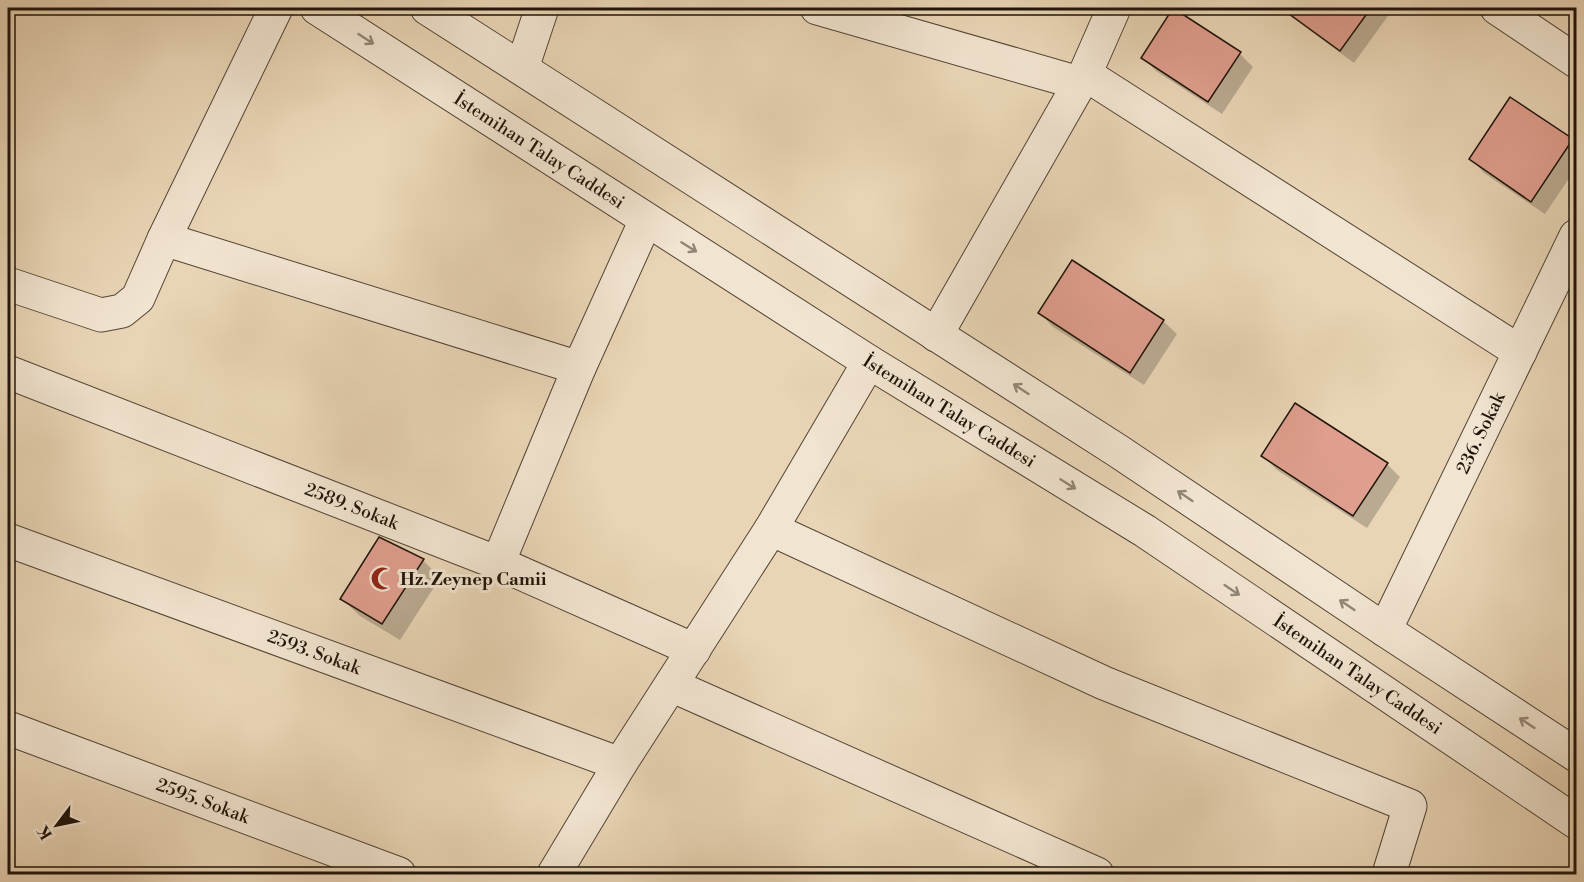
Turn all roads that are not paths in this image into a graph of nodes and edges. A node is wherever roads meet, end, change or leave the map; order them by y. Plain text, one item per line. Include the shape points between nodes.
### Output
1 (276, 8) edge
2 (317, 8) edge
3 (427, 8) edge
4 (542, 8) edge
5 (817, 8) edge
6 (1114, 8) edge
7 (1497, 8) edge
8 (1576, 62) edge
9 (522, 68) junction
10 (1082, 79) junction
11 (646, 220) junction
12 (164, 239) junction
13 (1574, 249) edge
14 (8, 284) edge
15 (936, 335) junction
16 (1520, 352) junction
17 (868, 362) junction
18 (579, 368) junction
19 (8, 372) edge
20 (771, 529) junction
21 (8, 540) edge
22 (498, 563) junction
23 (1385, 630) junction
24 (694, 650) junction
25 (671, 685) junction
26 (8, 728) edge
27 (1576, 755) edge
28 (620, 764) junction
29 (1576, 822) edge
30 (399, 874) edge
31 (554, 874) edge
32 (1097, 874) edge
33 (1389, 874) edge

1 - 12 street
2 -> 11 street, İstemihan Talay Caddesi
3 - 9 street
4 - 9 street
5 - 10 street
6 - 10 street
7 - 8 street
9 - 15 street
10 - 15 street
10 - 16 street
11 -> 17 street, İstemihan Talay Caddesi
11 - 18 street
12 - 14 street via 138,298 122,311 101,315
12 - 18 street
13 - 16 street, 236. Sokak
23 -> 15 street
16 - 23 street, 236. Sokak
17 - 20 street
17 -> 29 street, İstemihan Talay Caddesi via 1145,531
18 - 22 street
19 - 22 street, 2589. Sokak
20 - 24 street
20 - 33 street via 1104,683 1410,806
21 - 28 street, 2593. Sokak
22 - 24 street, 2589. Sokak
27 -> 23 street
24 - 25 street
25 - 28 street
25 - 32 street
26 - 30 street, 2595. Sokak
28 - 31 street

